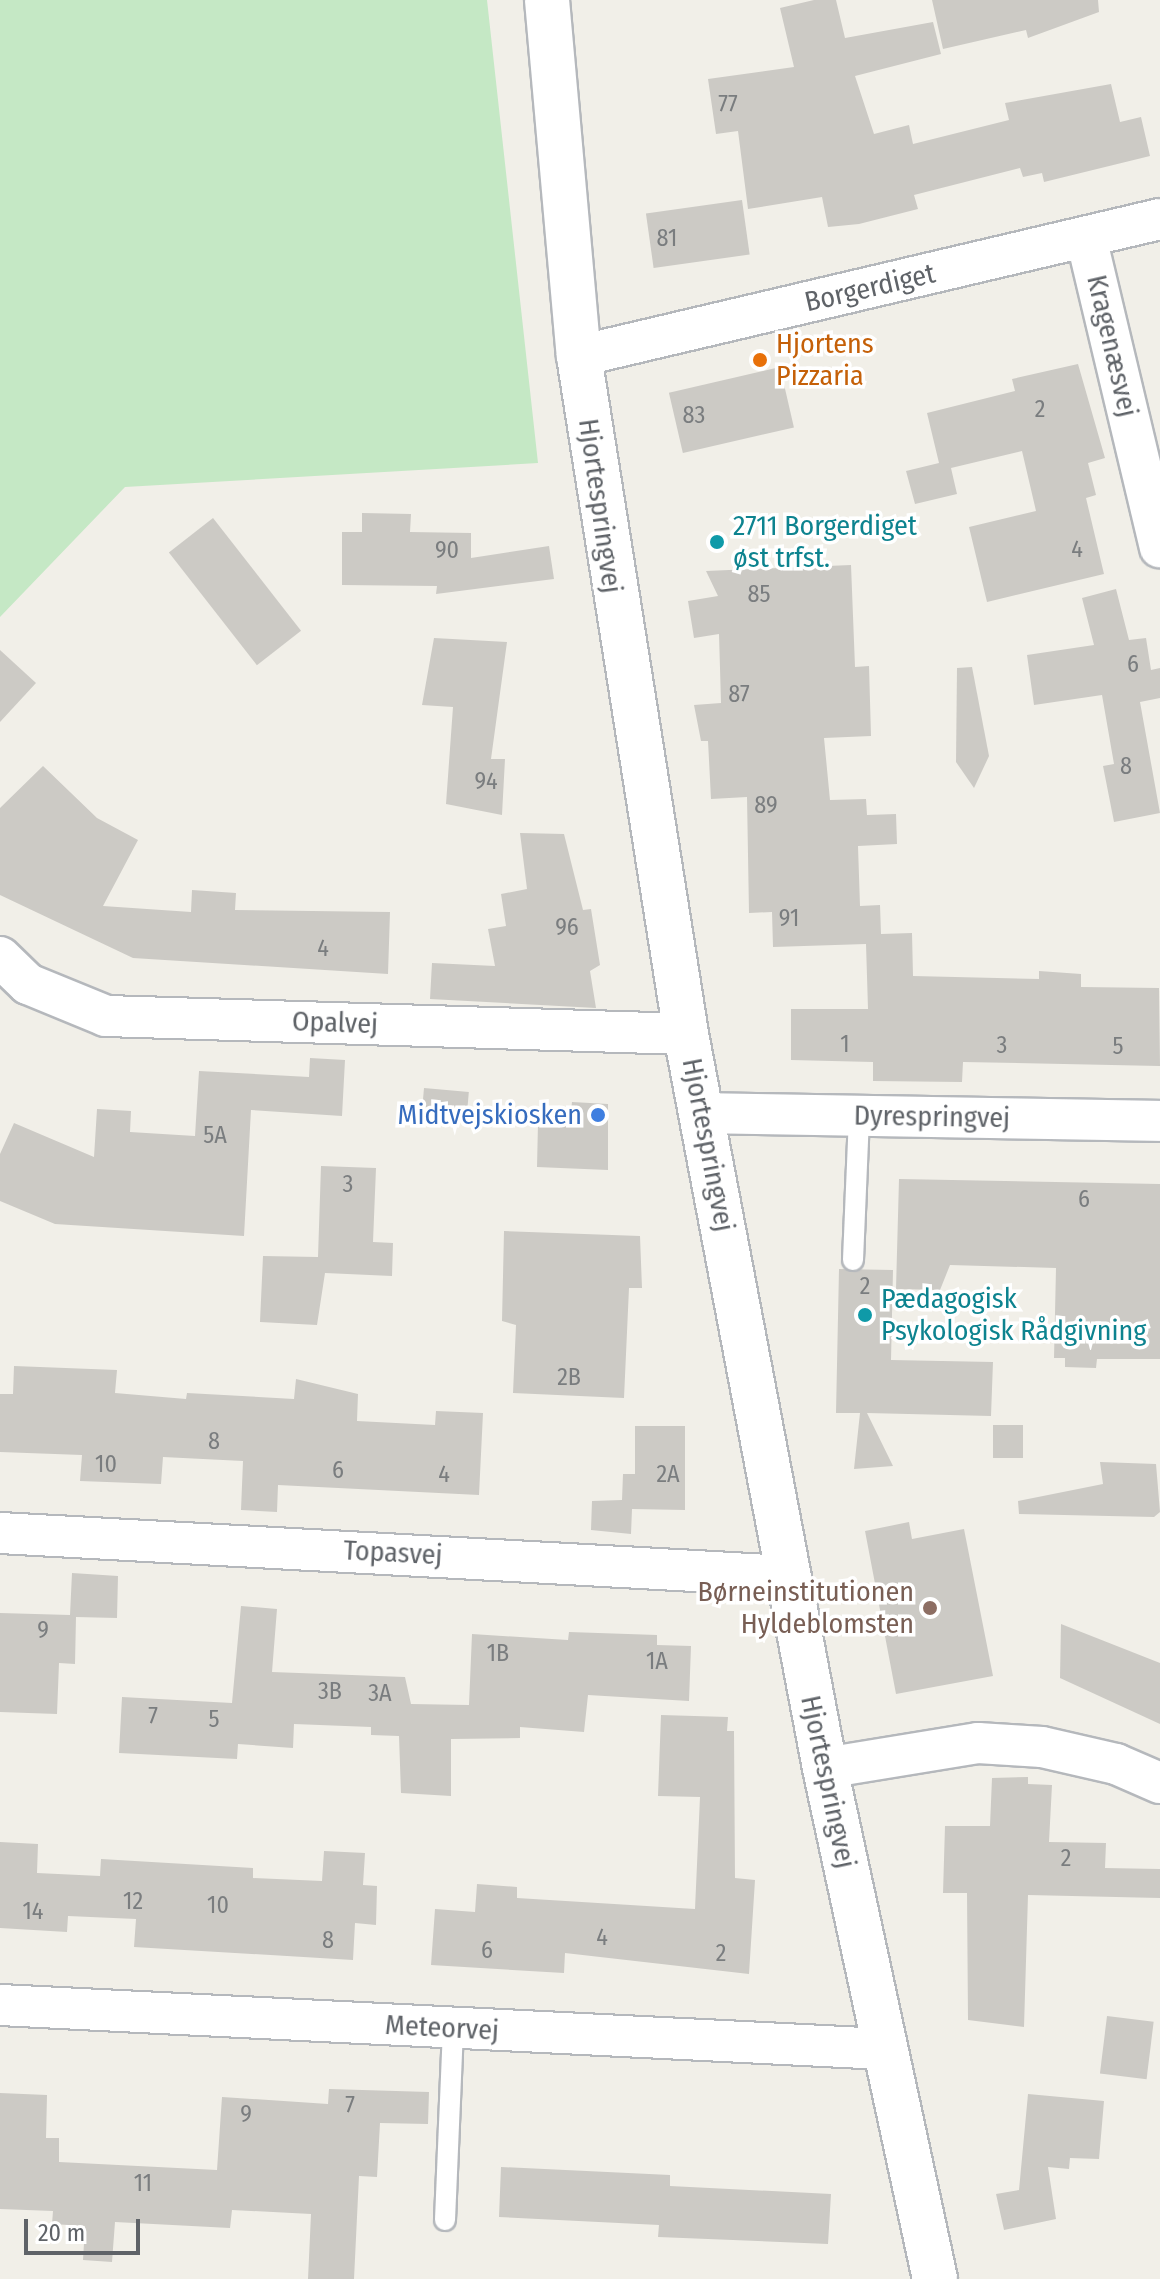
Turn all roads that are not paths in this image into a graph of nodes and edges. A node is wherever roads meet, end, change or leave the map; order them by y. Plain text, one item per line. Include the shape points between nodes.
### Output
1 (547, 0) edge
2 (1160, 219) edge
3 (1086, 237) junction
4 (579, 356) junction
5 (1160, 547) edge
6 (0, 957) edge
7 (686, 1034) junction
8 (703, 1113) junction
9 (859, 1116) junction
10 (1160, 1121) edge
11 (853, 1260) dead end
12 (0, 1533) edge
13 (786, 1576) junction
14 (825, 1768) junction
15 (1160, 1783) edge
16 (0, 2005) edge
17 (453, 2029) junction
18 (884, 2049) junction
19 (445, 2220) dead end
20 (935, 2279) edge

1 - 4 street, Hjortespringvej
2 - 3 street, Borgerdiget
3 - 4 street, Borgerdiget
3 - 5 street, Kragenæsvej
4 - 7 street, Hjortespringvej
6 - 7 street, Opalvej via 28,984 106,1016
7 - 8 street, Hjortespringvej
8 - 9 street, Dyrespringvej
8 - 13 street, Hjortespringvej
9 - 10 street, Dyrespringvej
9 - 11 lane
12 - 13 street, Topasvej
13 - 14 street, Hjortespringvej
14 - 15 street via 978,1743 1072,1754
14 - 18 street, Hjortespringvej
16 - 17 street, Meteorvej
17 - 18 street, Meteorvej
17 - 19 lane
18 - 20 street, Hjortespringvej

